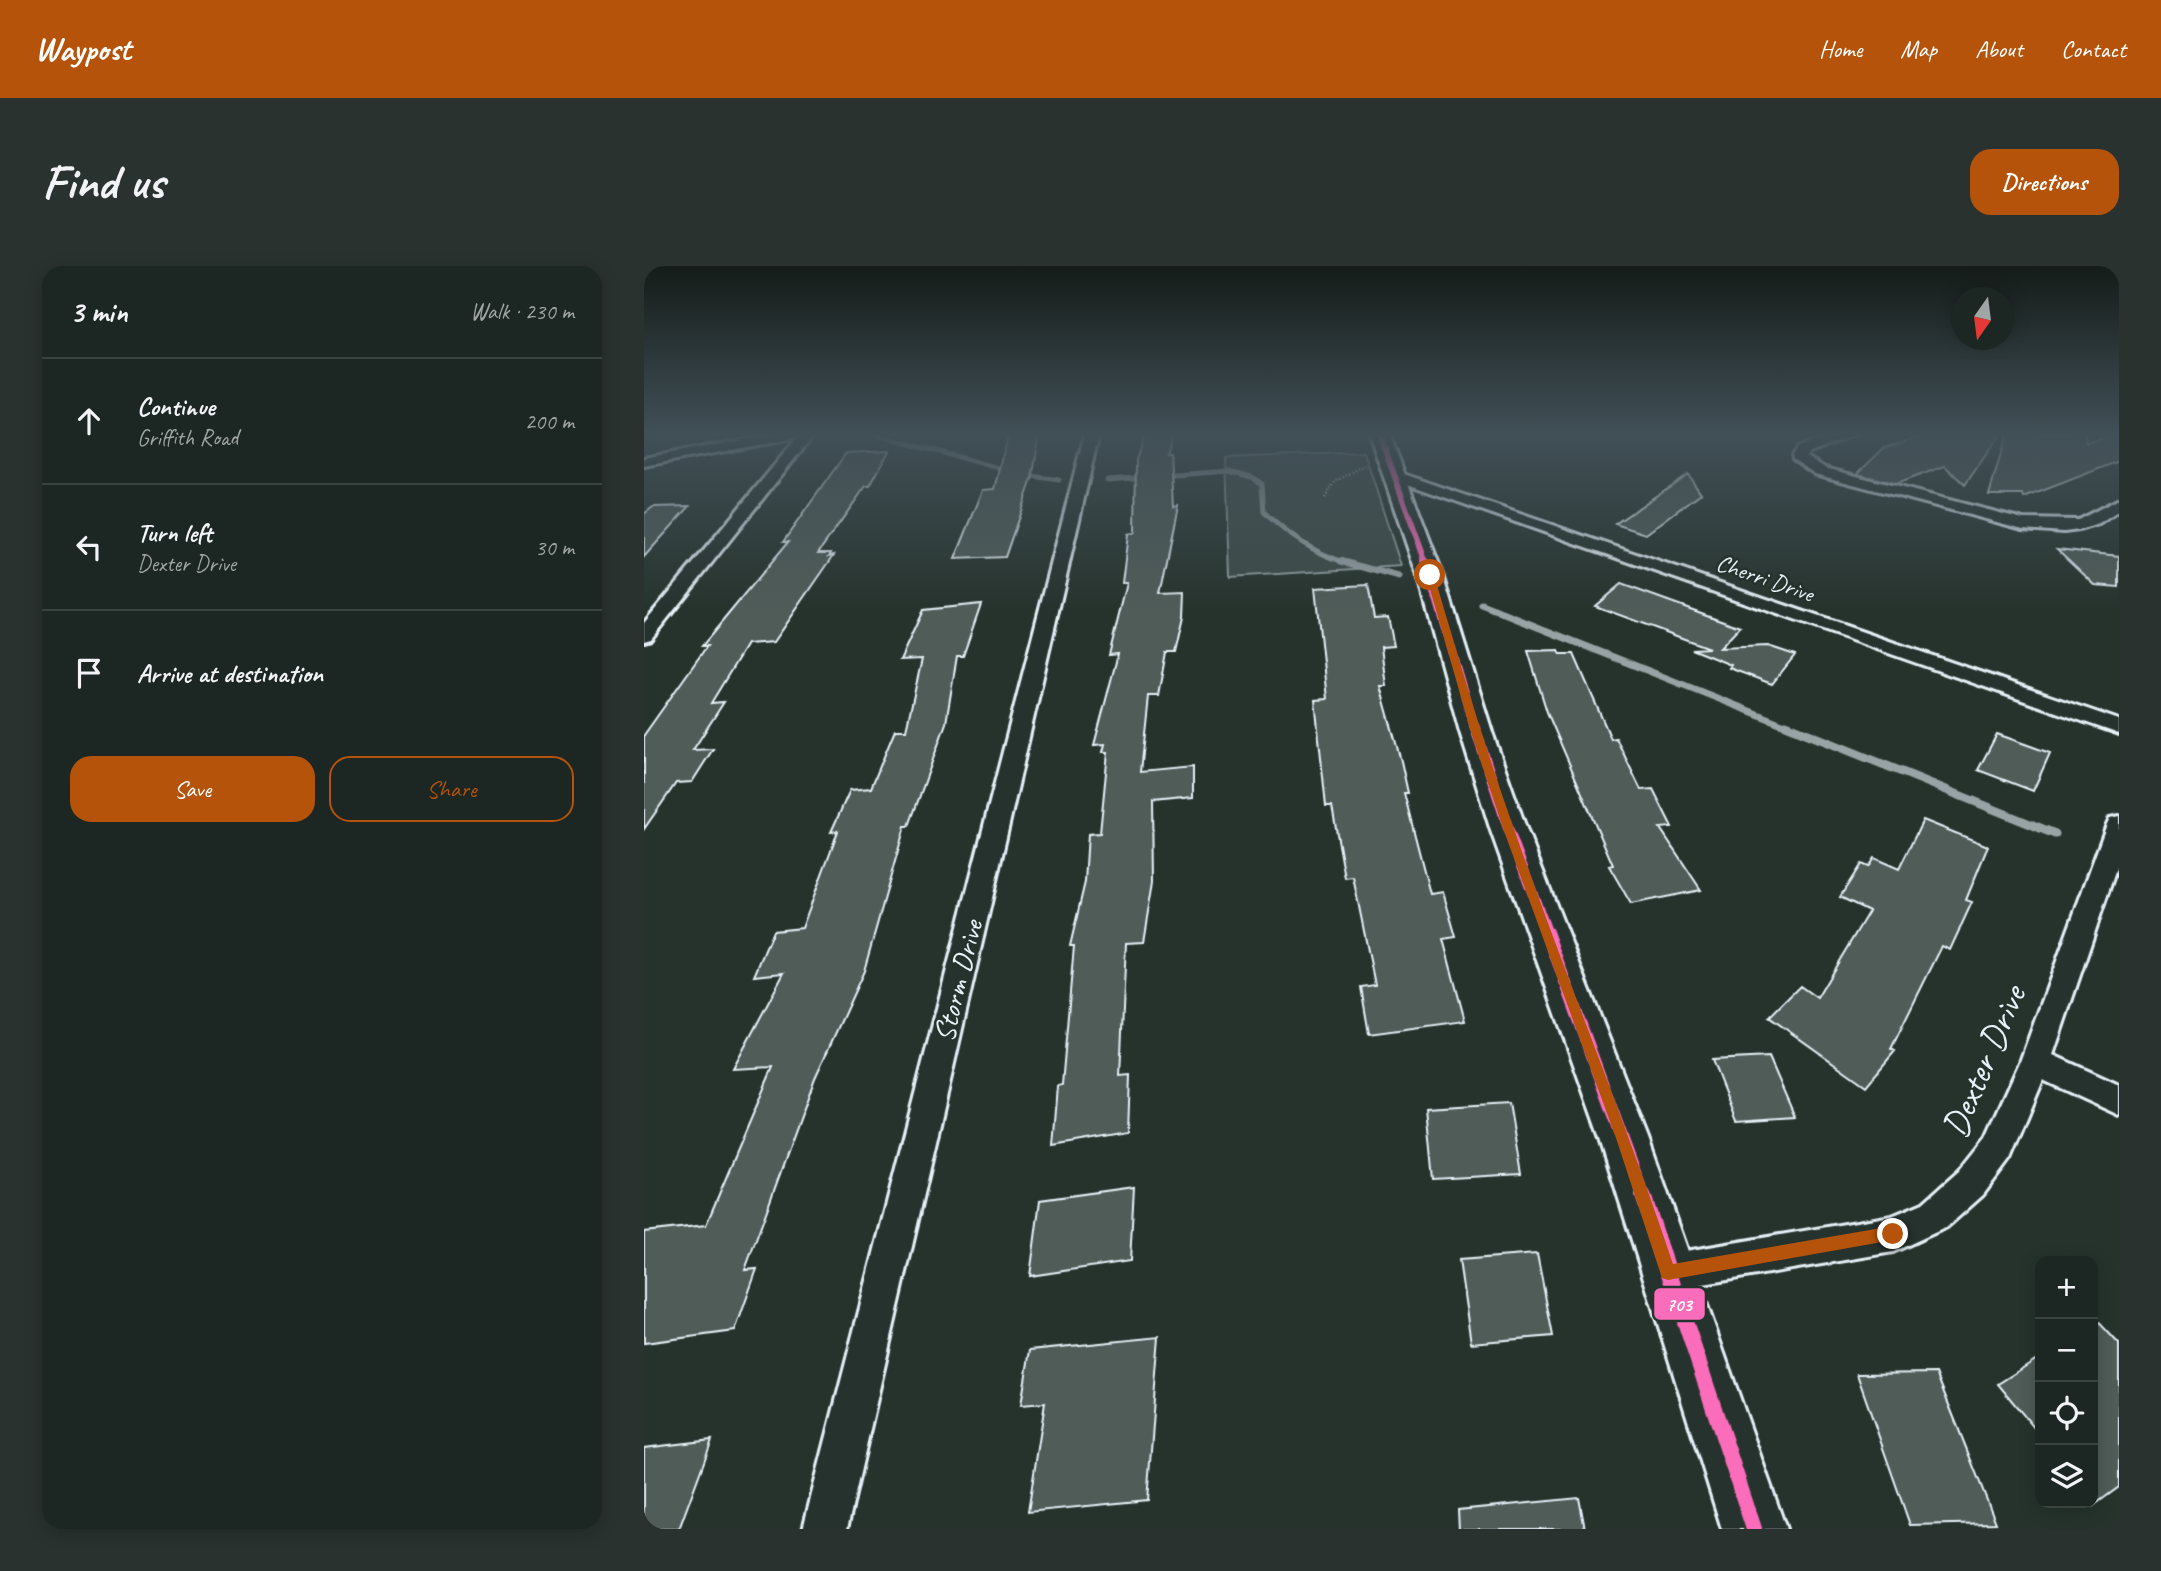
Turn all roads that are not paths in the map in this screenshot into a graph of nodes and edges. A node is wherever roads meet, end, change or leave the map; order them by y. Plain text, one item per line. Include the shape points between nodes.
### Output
1 (760, 492) edge
2 (1078, 492) edge
3 (1400, 492) edge
4 (1483, 492) edge
5 (1899, 492) edge
6 (2119, 504) edge
7 (2099, 523) joint
8 (644, 635) edge
9 (2119, 727) edge
10 (2119, 824) edge
11 (2035, 1062) junction
12 (2119, 1100) edge
13 (1668, 1272) junction
14 (825, 1529) edge
15 (1754, 1529) edge

1 - 8 street
2 - 14 street, Storm Drive
3 - 13 street via 1509,831
4 - 9 street, Cherri Drive
5 - 7 street via 2004,520 2064,527
6 - 7 street
10 - 11 street, Dexter Drive
11 - 12 street
11 - 13 street, Dexter Drive via 1998,1148 1971,1183 1936,1215 1893,1234
13 - 15 street

